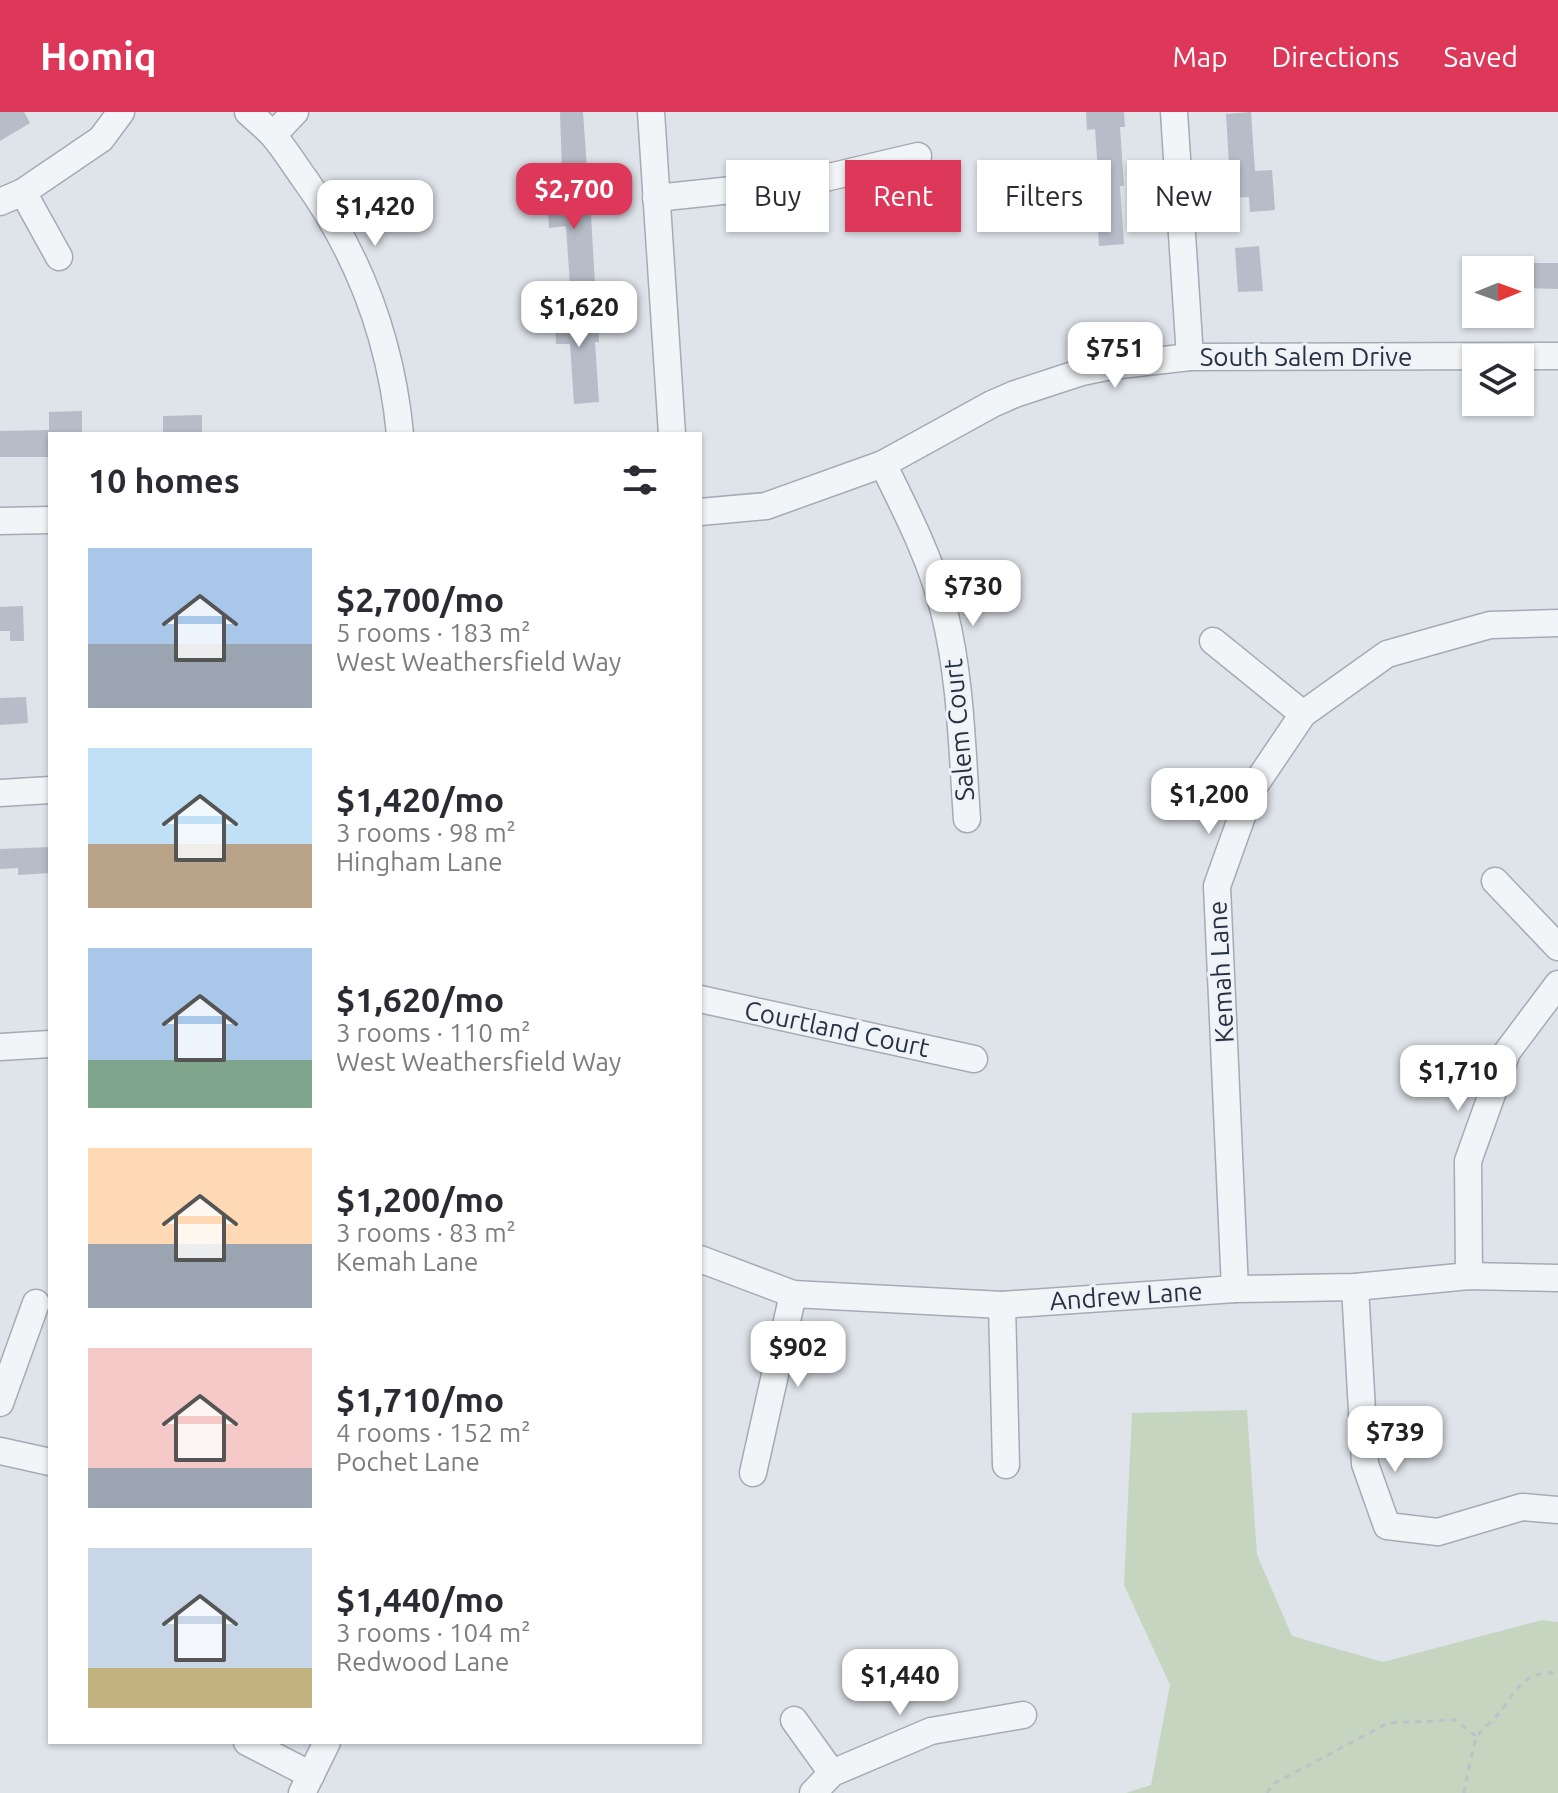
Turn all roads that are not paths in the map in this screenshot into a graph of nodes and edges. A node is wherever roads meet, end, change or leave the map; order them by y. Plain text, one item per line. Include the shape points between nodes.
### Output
1 (121, 112) edge
2 (248, 112) edge
3 (295, 112) edge
4 (651, 112) edge
5 (1174, 112) edge
6 (273, 135) junction
7 (918, 156) dead end
8 (12, 197) edge
9 (656, 198) junction
10 (59, 257) dead end
11 (1558, 356) edge
12 (1190, 357) junction
13 (400, 432) edge
14 (672, 432) edge
15 (883, 464) junction
16 (702, 512) edge
17 (48, 520) edge
18 (0, 521) edge
19 (1558, 623) edge
20 (1213, 641) dead end
21 (1303, 714) junction
22 (48, 790) edge
23 (0, 793) edge
24 (967, 819) dead end
25 (1495, 881) dead end
26 (1558, 947) edge
27 (1558, 984) edge
28 (702, 999) edge
29 (48, 1044) edge
30 (0, 1047) edge
31 (974, 1059) dead end
32 (702, 1260) edge
33 (1469, 1276) junction
34 (1558, 1278) edge
35 (1355, 1287) junction
36 (1235, 1289) junction
37 (793, 1294) junction
38 (36, 1303) dead end
39 (1002, 1305) junction
40 (0, 1403) edge
41 (0, 1451) edge
42 (48, 1462) edge
43 (1006, 1465) dead end
44 (753, 1473) dead end
45 (1558, 1510) edge
46 (1023, 1715) dead end
47 (794, 1720) dead end
48 (250, 1744) edge
49 (326, 1744) edge
50 (832, 1773) junction
51 (307, 1784) edge
52 (813, 1793) edge

1 - 8 street via 101,139
2 - 6 street
3 - 6 street
4 - 9 street
5 - 12 street
6 - 13 street via 320,201 357,268 390,368
7 - 9 street via 808,182
8 - 10 street
9 - 14 street
11 - 12 street, South Salem Drive
12 - 15 street, South Salem Drive via 1111,366 1032,387
15 - 16 street, South Salem Drive via 766,506
15 - 24 street, Salem Court via 915,529 944,608 953,652
17 - 18 street
19 - 21 street, Kemah Lane via 1490,625 1387,654
20 - 21 street
21 - 36 street, Kemah Lane via 1251,791 1217,886
22 - 23 street
25 - 26 street
27 - 33 street via 1507,1052 1468,1161
28 - 31 street, Courtland Court
29 - 30 street
32 - 37 street, Andrew Lane
33 - 34 street, Andrew Lane
33 - 35 street, Andrew Lane
35 - 36 street, Andrew Lane
35 - 45 street via 1365,1464 1387,1526 1438,1532 1522,1507
36 - 39 street, Andrew Lane
37 - 39 street, Andrew Lane
37 - 44 street
38 - 40 street
39 - 43 street
41 - 42 street
46 - 50 street via 931,1731
47 - 50 street
48 - 51 street
49 - 51 street
50 - 52 street

